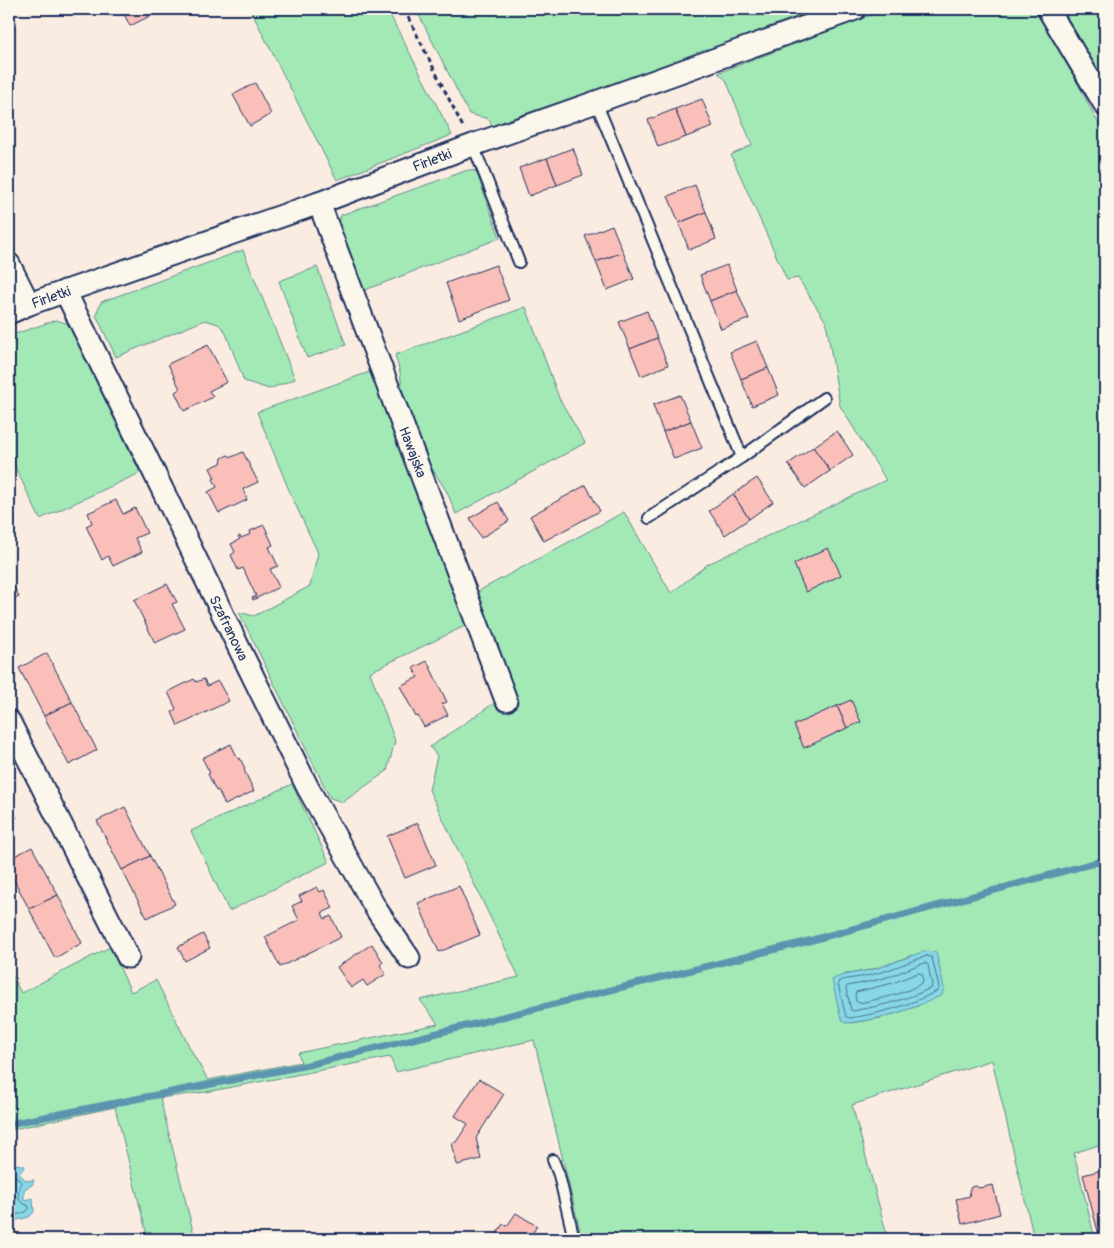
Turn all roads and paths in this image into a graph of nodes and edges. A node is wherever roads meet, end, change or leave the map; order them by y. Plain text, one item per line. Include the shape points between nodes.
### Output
1 (404, 9) edge
2 (855, 9) edge
3 (1048, 9) edge
4 (596, 102) junction
5 (1105, 105) edge
6 (473, 145) junction
7 (319, 203) junction
8 (519, 262) dead end
9 (9, 264) edge
10 (65, 291) junction
11 (29, 304) junction
12 (9, 313) edge
13 (824, 398) dead end
14 (742, 457) junction
15 (649, 518) dead end
16 (506, 700) dead end
17 (9, 721) edge
18 (128, 957) dead end
19 (408, 958) dead end
20 (553, 1160) dead end
21 (574, 1239) edge

1 - 6 path
2 - 4 street, Firletki
3 - 5 street
4 - 6 street, Firletki
4 - 14 lane
6 - 7 street, Firletki
6 - 8 lane
7 - 10 street, Firletki
7 - 16 street, Hawajska
9 - 11 street
10 - 11 street, Firletki
10 - 19 street, Szafranowa via 308,788 376,910
11 - 12 street, Firletki
13 - 14 lane
14 - 15 lane
17 - 18 street
20 - 21 lane

